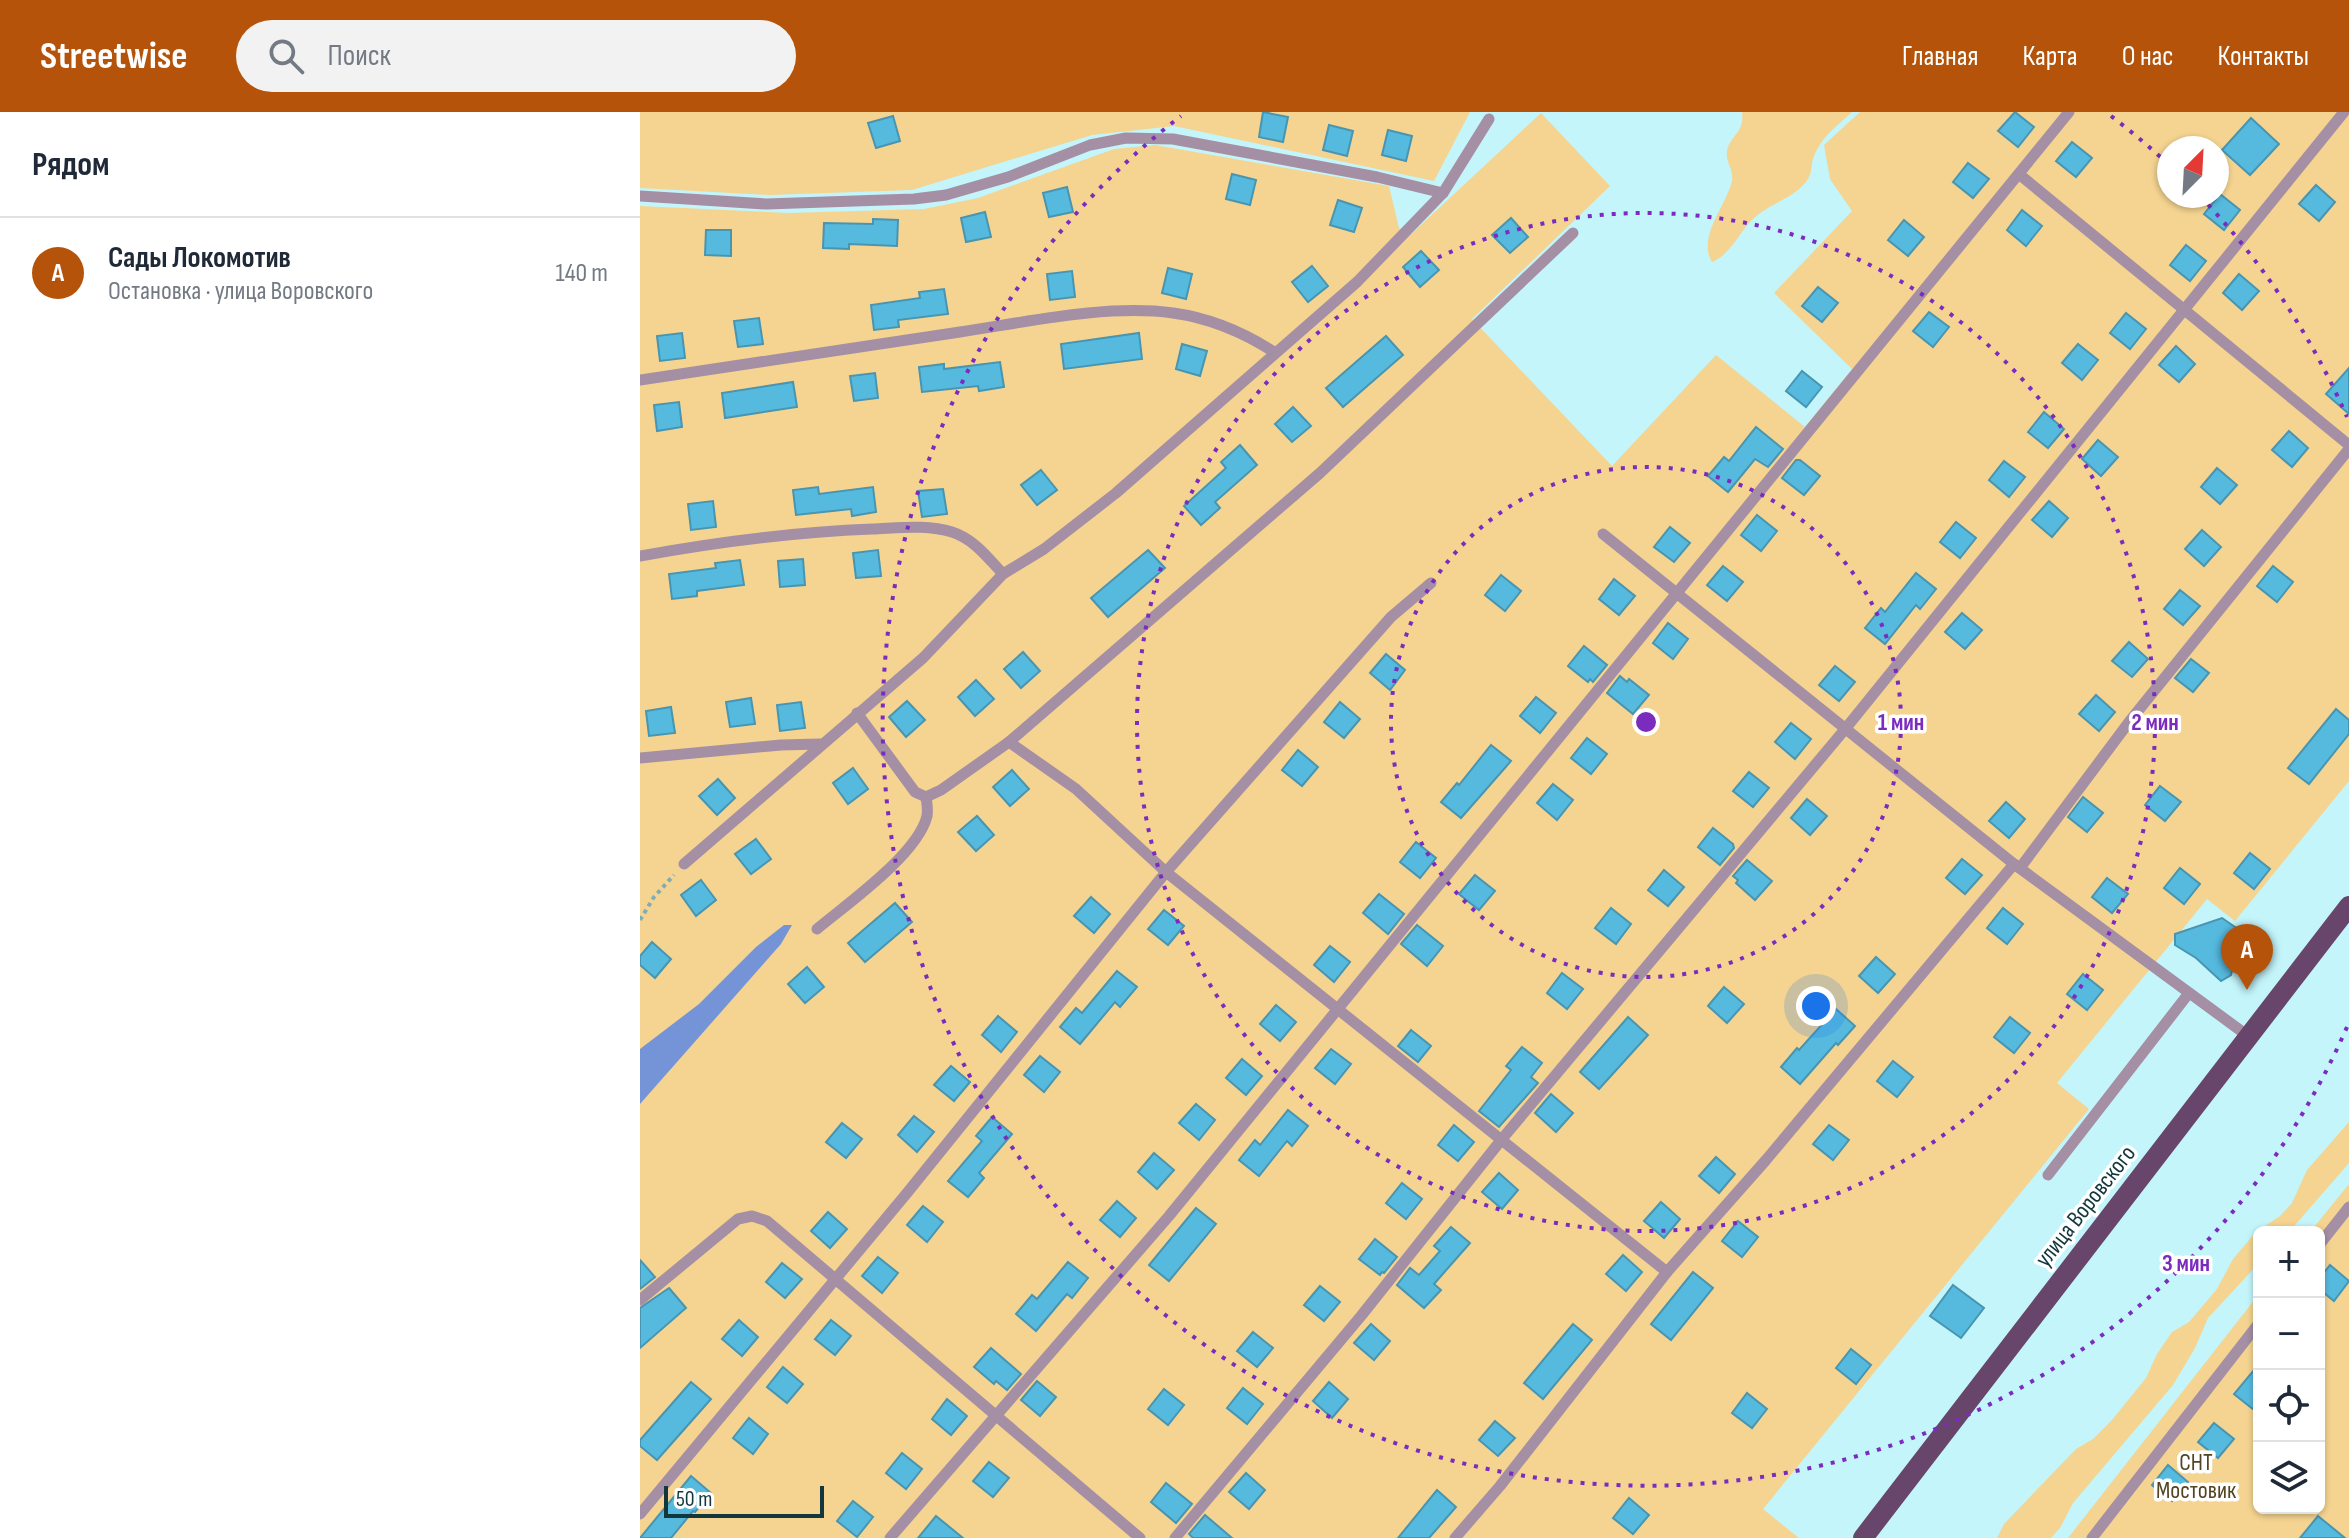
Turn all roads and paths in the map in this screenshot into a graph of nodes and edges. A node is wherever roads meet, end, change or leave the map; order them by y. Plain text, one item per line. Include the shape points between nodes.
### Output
1 (2069, 112) edge
2 (2344, 112) edge
3 (1489, 119) dead end
4 (2020, 175) junction
5 (1443, 193) junction
6 (640, 196) edge
7 (1573, 233) dead end
8 (2183, 311) junction
9 (1274, 352) junction
10 (640, 380) edge
11 (2349, 447) edge
12 (1603, 534) dead end
13 (640, 556) edge
14 (1003, 574) junction
15 (1431, 583) dead end
16 (1678, 592) junction
17 (857, 713) junction
18 (1846, 728) junction
19 (1009, 742) junction
20 (821, 744) junction
21 (640, 758) edge
22 (926, 797) junction
23 (684, 864) joint
24 (2017, 866) junction
25 (1166, 872) junction
26 (2349, 906) edge
27 (640, 920) edge
28 (817, 929) dead end
29 (2189, 993) junction
30 (1336, 1010) junction
31 (2248, 1036) junction
32 (1502, 1139) junction
33 (2048, 1175) dead end
34 (2349, 1207) edge
35 (2325, 1237) edge
36 (1667, 1272) junction
37 (835, 1279) junction
38 (640, 1300) edge
39 (2253, 1331) edge
40 (994, 1417) junction
41 (640, 1514) edge
42 (890, 1538) edge
43 (1140, 1538) edge
44 (1175, 1538) edge
45 (1455, 1538) edge
46 (1863, 1538) edge
47 (2092, 1538) edge

1 - 4 lane
2 - 8 lane
3 - 5 lane
4 - 8 lane
4 - 16 lane
5 - 6 lane via 1173,139 1126,138 925,198 766,204
5 - 9 lane via 1357,282
7 - 19 lane via 1320,473
8 - 11 lane
8 - 18 lane
9 - 10 lane via 1220,323 1127,310
9 - 14 lane via 1116,493
11 - 24 lane
12 - 16 lane
13 - 14 lane via 713,542 920,527 973,542
14 - 17 lane via 923,658
15 - 25 lane via 1391,617
16 - 18 lane
16 - 30 lane
17 - 20 lane
17 - 22 lane via 915,792
18 - 24 lane
18 - 32 lane
19 - 22 lane
19 - 25 lane via 1076,789
20 - 21 lane
20 - 23 lane
22 - 28 lane via 920,833 902,857
23 - 27 path
24 - 29 lane
24 - 36 lane
25 - 30 lane
25 - 37 lane
26 - 31 main road, улица Воровского
29 - 31 lane
29 - 33 lane
30 - 32 lane
30 - 40 lane via 1169,1216
31 - 46 main road, улица Воровского
32 - 36 lane
32 - 44 lane
34 - 35 lane
36 - 45 lane
37 - 38 lane via 767,1221 752,1216 738,1219
37 - 40 lane
37 - 41 lane
39 - 47 lane
40 - 42 lane
40 - 43 lane

